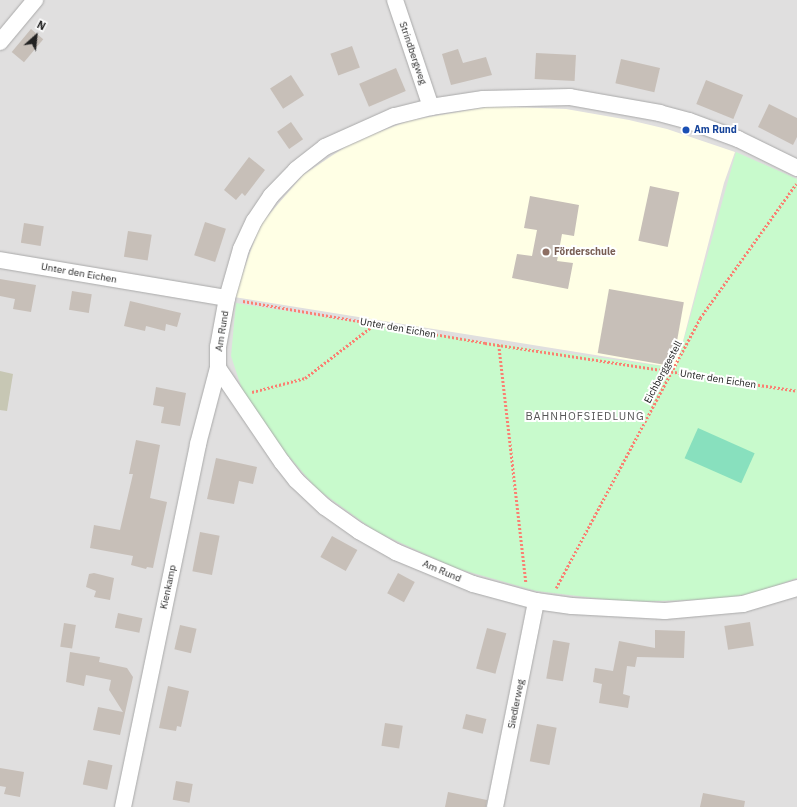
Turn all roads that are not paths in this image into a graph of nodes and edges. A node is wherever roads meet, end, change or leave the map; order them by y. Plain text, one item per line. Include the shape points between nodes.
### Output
1 (35, 0) edge
2 (395, 0) edge
3 (0, 42) edge
4 (431, 106) junction
5 (797, 168) edge
6 (0, 260) edge
7 (227, 298) junction
8 (218, 368) junction
9 (797, 588) edge
10 (536, 600) junction
11 (123, 807) edge
12 (495, 807) edge

1 - 3 street
2 - 4 street, Strindbergweg
4 - 5 street, Am Rund via 519,96 570,97 612,104 688,121 738,139
4 - 7 street, Am Rund via 394,116 356,131 325,147 296,170 271,196 254,221 241,249
6 - 7 street, Unter den Eichen
7 - 8 street, Am Rund via 218,347
8 - 10 street, Am Rund via 291,474 325,508 396,552 473,584
8 - 11 street, Kienkamp via 198,444
9 - 10 street, Am Rund via 743,604 710,609 621,610
10 - 12 street, Siedlerweg

